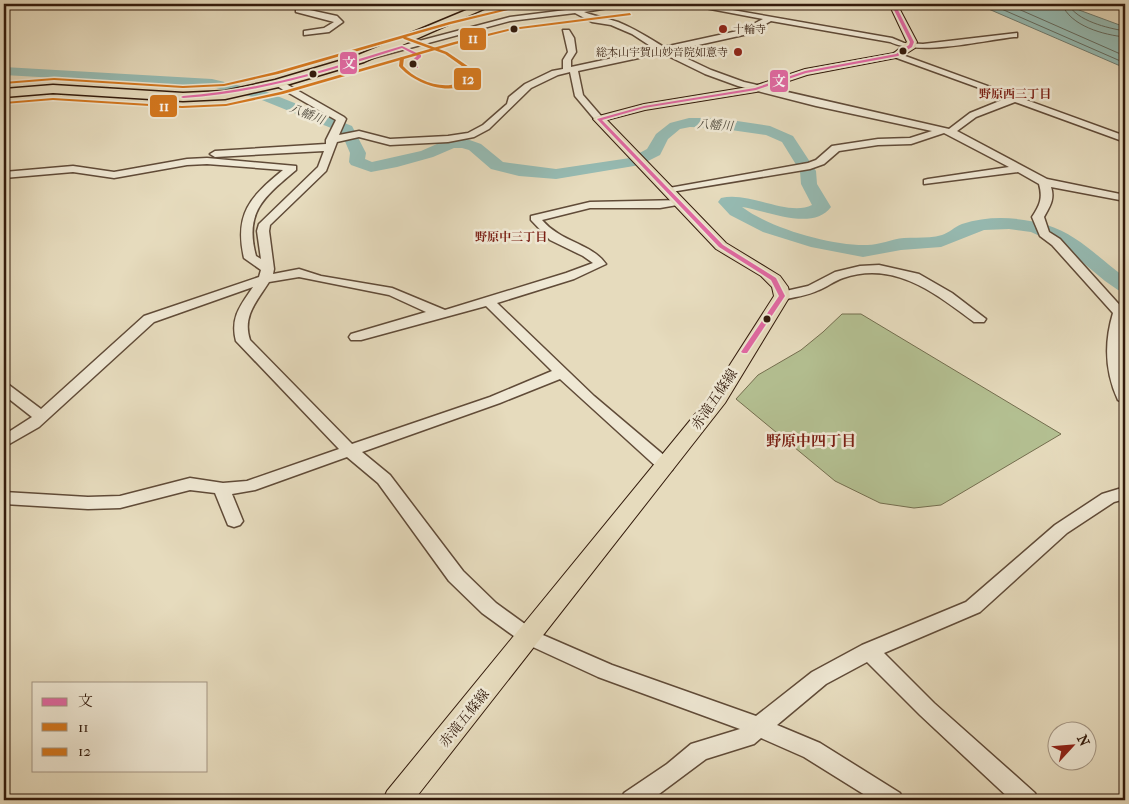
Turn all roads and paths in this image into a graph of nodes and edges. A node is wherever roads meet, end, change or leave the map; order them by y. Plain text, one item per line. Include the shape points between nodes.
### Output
1 (307, 4) edge
2 (490, 4) edge
3 (585, 4) edge
4 (629, 4) edge
5 (687, 4) edge
6 (893, 4) edge
7 (593, 9) junction
8 (577, 11) junction
9 (769, 20) junction
10 (566, 32) dead end
11 (307, 33) dead end
12 (1014, 35) dead end
13 (911, 46) junction
14 (662, 50) junction
15 (897, 55) junction
16 (360, 59) junction
17 (571, 70) junction
18 (278, 82) junction
19 (756, 89) junction
20 (4, 93) edge
21 (1017, 98) junction
22 (599, 119) junction
23 (947, 131) junction
24 (334, 139) junction
25 (1125, 139) edge
26 (153, 169) junction
27 (1017, 169) junction
28 (4, 175) edge
29 (928, 182) dead end
30 (1044, 182) junction
31 (674, 196) junction
32 (1125, 198) edge
33 (266, 274) junction
34 (782, 296) junction
35 (489, 302) junction
36 (438, 313) junction
37 (978, 319) dead end
38 (356, 337) dead end
39 (561, 373) junction
40 (4, 388) edge
41 (1125, 400) edge
42 (41, 417) junction
43 (4, 442) edge
44 (350, 451) junction
45 (666, 466) junction
46 (223, 489) junction
47 (1125, 493) edge
48 (4, 498) edge
49 (234, 521) dead end
50 (529, 637) junction
51 (869, 651) junction
52 (757, 726) junction
53 (397, 800) edge
54 (632, 800) edge
55 (892, 800) edge
56 (1027, 800) edge

1 - 11 street via 299,10 339,22 326,30
2 - 16 highway
3 - 7 street
4 - 7 street
5 - 9 street
6 - 13 main road
7 - 8 street
8 - 14 street via 634,32
8 - 16 street via 510,19
9 - 13 street
9 - 14 street via 745,32
10 - 17 street via 572,52 567,60
12 - 13 street
13 - 15 main road
14 - 17 street
14 - 19 street via 708,72
15 - 19 main road via 805,72
15 - 21 street
16 - 18 highway
17 - 22 street via 579,96
17 - 24 street via 555,72 528,86 512,98 511,105 486,127 471,135 390,142 364,134
18 - 20 highway via 197,97 53,89
18 - 24 street via 341,119
19 - 22 main road via 644,106
19 - 23 street
21 - 23 street via 970,116
21 - 25 street
22 - 31 main road
23 - 27 street
23 - 31 street via 911,141 836,148 820,162 805,167
24 - 26 street via 291,152 259,150 204,155
24 - 33 street via 322,169 266,224 263,231
26 - 28 street via 114,174 72,170
26 - 33 street via 207,161 292,168 250,208 245,222 250,258
27 - 29 street
27 - 30 street
30 - 32 street
30 - 41 street via 1048,194 1038,217 1042,228 1120,313 1115,327 1114,354
31 - 34 main road via 729,253 778,281
31 - 35 street via 660,205 590,205 535,218 562,243 594,255 600,264
33 - 36 street via 299,273 392,292
33 - 42 street via 149,319
33 - 44 street via 245,309 239,327 243,341 279,382
34 - 37 street via 808,291 840,275 866,269 886,269 912,274 930,283
34 - 45 main road, 赤滝五條線 via 718,398
35 - 36 street
35 - 39 street
36 - 38 street
39 - 44 street
39 - 45 street
40 - 42 street
42 - 43 street
44 - 46 street via 249,486
44 - 50 street via 384,479 456,576 489,608
45 - 50 main road, 赤滝五條線
46 - 48 street via 190,484 120,502
46 - 49 street via 224,501
47 - 51 street via 1108,498 1061,529 973,607
50 - 52 street via 605,671
50 - 53 main road, 赤滝五條線
51 - 52 street via 818,678
51 - 56 street
52 - 54 street via 746,737 699,751
52 - 55 street via 812,750

